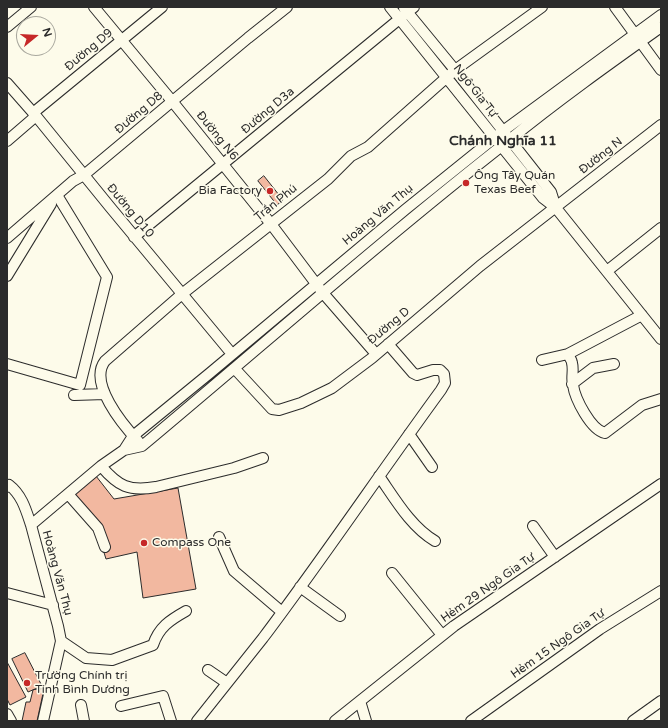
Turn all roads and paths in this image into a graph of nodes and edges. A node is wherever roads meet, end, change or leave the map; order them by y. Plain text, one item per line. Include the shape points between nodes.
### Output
1 (31, 7) edge
2 (94, 7) edge
3 (162, 7) edge
4 (287, 7) edge
5 (390, 7) edge
6 (542, 7) edge
7 (615, 7) edge
8 (406, 11) edge
9 (661, 15) edge
10 (7, 27) edge
11 (661, 27) edge
12 (637, 37) junction
13 (121, 40) junction
14 (454, 70) junction
15 (661, 70) edge
16 (591, 72) junction
17 (447, 77) junction
18 (7, 83) edge
19 (552, 94) junction
20 (172, 101) junction
21 (559, 102) junction
22 (35, 115) junction
23 (661, 125) edge
24 (503, 131) junction
25 (509, 139) junction
26 (7, 142) edge
27 (498, 142) junction
28 (223, 165) junction
29 (84, 176) junction
30 (447, 176) junction
31 (454, 184) junction
32 (57, 195) junction
33 (406, 208) junction
34 (556, 208) junction
35 (414, 218) junction
36 (271, 224) junction
37 (661, 228) edge
38 (134, 237) junction
39 (7, 238) edge
40 (366, 242) junction
41 (374, 250) junction
42 (607, 271) junction
43 (7, 276) edge
44 (317, 284) junction
45 (323, 293) junction
46 (182, 294) junction
47 (642, 315) junction
48 (264, 328) junction
49 (660, 336) edge
50 (271, 337) junction
51 (388, 344) junction
52 (232, 354) junction
53 (376, 354) junction
54 (568, 354) junction
55 (542, 360) dead end
56 (7, 364) edge
57 (614, 364) dead end
58 (235, 369) junction
59 (210, 373) junction
60 (218, 382) junction
61 (572, 384) junction
62 (105, 394) junction
63 (74, 395) dead end
64 (661, 399) edge
65 (409, 434) junction
66 (133, 436) junction
67 (142, 446) junction
68 (124, 450) junction
69 (263, 458) dead end
70 (101, 466) junction
71 (432, 467) dead end
72 (379, 476) junction
73 (661, 484) edge
74 (8, 485) edge
75 (68, 494) junction
76 (31, 525) junction
77 (534, 526) dead end
78 (219, 537) dead end
79 (435, 541) dead end
80 (105, 547) dead end
81 (555, 557) junction
82 (392, 573) dead end
83 (300, 586) junction
84 (661, 590) edge
85 (7, 593) edge
86 (53, 605) junction
87 (186, 611) dead end
88 (282, 612) junction
89 (340, 616) dead end
90 (442, 635) junction
91 (61, 641) junction
92 (208, 670) dead end
93 (227, 684) junction
94 (360, 701) junction
95 (661, 701) edge
96 (81, 704) dead end
97 (121, 706) dead end
98 (7, 714) edge
99 (11, 721) edge
100 (43, 721) edge
101 (84, 721) edge
102 (171, 721) edge
103 (197, 721) edge
104 (335, 721) edge
105 (366, 721) edge
106 (471, 721) edge
107 (633, 721) edge

1 - 10 street
2 - 13 street, Đường N6
3 - 13 street, Đường D9
4 - 20 street, Đường D8
5 - 8 street, Ngô Gia Tự
6 - 14 street, Trần Phú
7 - 12 street
8 - 14 street, Ngô Gia Tự
8 - 17 street, Ngô Gia Tự
8 - 28 street, Đường D3a
9 - 12 street, Hoàng Văn Thụ
11 - 12 street, Hoàng Văn Thụ
12 - 15 street
12 - 16 street, Hoàng Văn Thụ
13 - 20 street, Đường N6
13 - 22 street, Đường D9
14 - 17 street, Trần Phú
14 - 24 street, Ngô Gia Tự
16 - 19 street, Hoàng Văn Thụ
16 - 21 street, Hoàng Văn Thụ
17 - 27 street, Ngô Gia Tự
17 - 36 street, Trần Phú via 368,147 352,156 328,179
18 - 22 street, Đường D10
19 - 21 street
19 - 24 street, Hoàng Văn Thụ
20 - 28 street, Đường N6
20 - 29 street, Đường D8
21 - 25 street, Hoàng Văn Thụ
22 - 26 street, Đường D9
22 - 29 street, Đường D10
23 - 34 street, Đường N
24 - 25 street, Ngô Gia Tự
24 - 27 street, Hoàng Văn Thụ
25 - 27 street, Hoàng Văn Thụ
25 - 34 street, Ngô Gia Tự via 551,192
27 - 30 street, Hoàng Văn Thụ
27 - 31 street, Hoàng Văn Thụ
27 - 34 street, Ngô Gia Tự via 543,198
28 - 36 street, Đường N6
28 - 38 street, Đường D3a
29 - 32 street, Đường D8
29 - 38 street, Đường D10
30 - 31 street
30 - 33 street, Hoàng Văn Thụ
31 - 35 street, Hoàng Văn Thụ
32 - 39 street, Đường D8
32 - 43 street
32 - 56 street via 107,277 80,385
33 - 35 street
33 - 40 street, Hoàng Văn Thụ
34 - 42 street, Ngô Gia Tự
34 - 51 street, Đường D via 480,266
35 - 41 street, Hoàng Văn Thụ
36 - 44 street, Đường N6
36 - 46 street, Trần Phú
37 - 42 street
38 - 46 street, Đường D10
40 - 41 street
40 - 44 street, Hoàng Văn Thụ
41 - 45 street, Hoàng Văn Thụ
42 - 47 street, Ngô Gia Tự
44 - 45 street, Đường N6
44 - 48 street, Hoàng Văn Thụ
45 - 50 street, Hoàng Văn Thụ
45 - 53 street, Đường N6
46 - 52 street, Đường D10
46 - 62 street, Trần Phú via 103,362 100,378
47 - 49 street, Ngô Gia Tự
47 - 54 street
48 - 50 street
48 - 52 street, Hoàng Văn Thụ
50 - 58 street, Hoàng Văn Thụ
51 - 53 street, Đường D
51 - 65 street via 416,375 433,370 440,370 444,374 445,383 441,390
52 - 59 street, Hoàng Văn Thụ
53 - 58 street, Đường D via 332,388 279,410 272,409
54 - 55 street
54 - 61 street via 573,363
57 - 61 street via 593,368
58 - 60 street, Hoàng Văn Thụ
59 - 60 street
59 - 66 street, Hoàng Văn Thụ
60 - 67 street, Hoàng Văn Thụ
61 - 64 street via 578,400 595,427 605,433 642,406
62 - 63 street
62 - 66 street, Trần Phú
65 - 71 street
65 - 72 street
66 - 67 street, Trần Phú
66 - 68 street, Hoàng Văn Thụ
67 - 68 street, Hoàng Văn Thụ
68 - 70 street, Hoàng Văn Thụ
69 - 70 street via 234,468 143,489 128,488 118,483
70 - 75 street, Hoàng Văn Thụ
72 - 79 street via 412,521
72 - 83 street
73 - 81 street, Hẻm 29 Ngô Gia Tự
74 - 76 street via 15,490 24,505
75 - 76 street, Hoàng Văn Thụ
75 - 80 street via 98,528
76 - 86 street, Hoàng Văn Thụ
77 - 81 street
78 - 88 street via 234,571
81 - 90 street, Hẻm 29 Ngô Gia Tự
82 - 90 street
83 - 88 street
83 - 89 street
84 - 106 street, Hẻm 15 Ngô Gia Tự via 600,629
85 - 86 street
86 - 91 street, Hoàng Văn Thụ
87 - 91 street via 169,621 156,635 153,645 112,660 86,658
88 - 93 street
90 - 94 street, Hẻm 29 Ngô Gia Tự
91 - 100 street, Hoàng Văn Thụ
92 - 93 street
93 - 103 street
94 - 104 street, Hẻm 29 Ngô Gia Tự
94 - 105 street
95 - 107 street
96 - 101 street
97 - 102 street via 163,696
98 - 99 street

